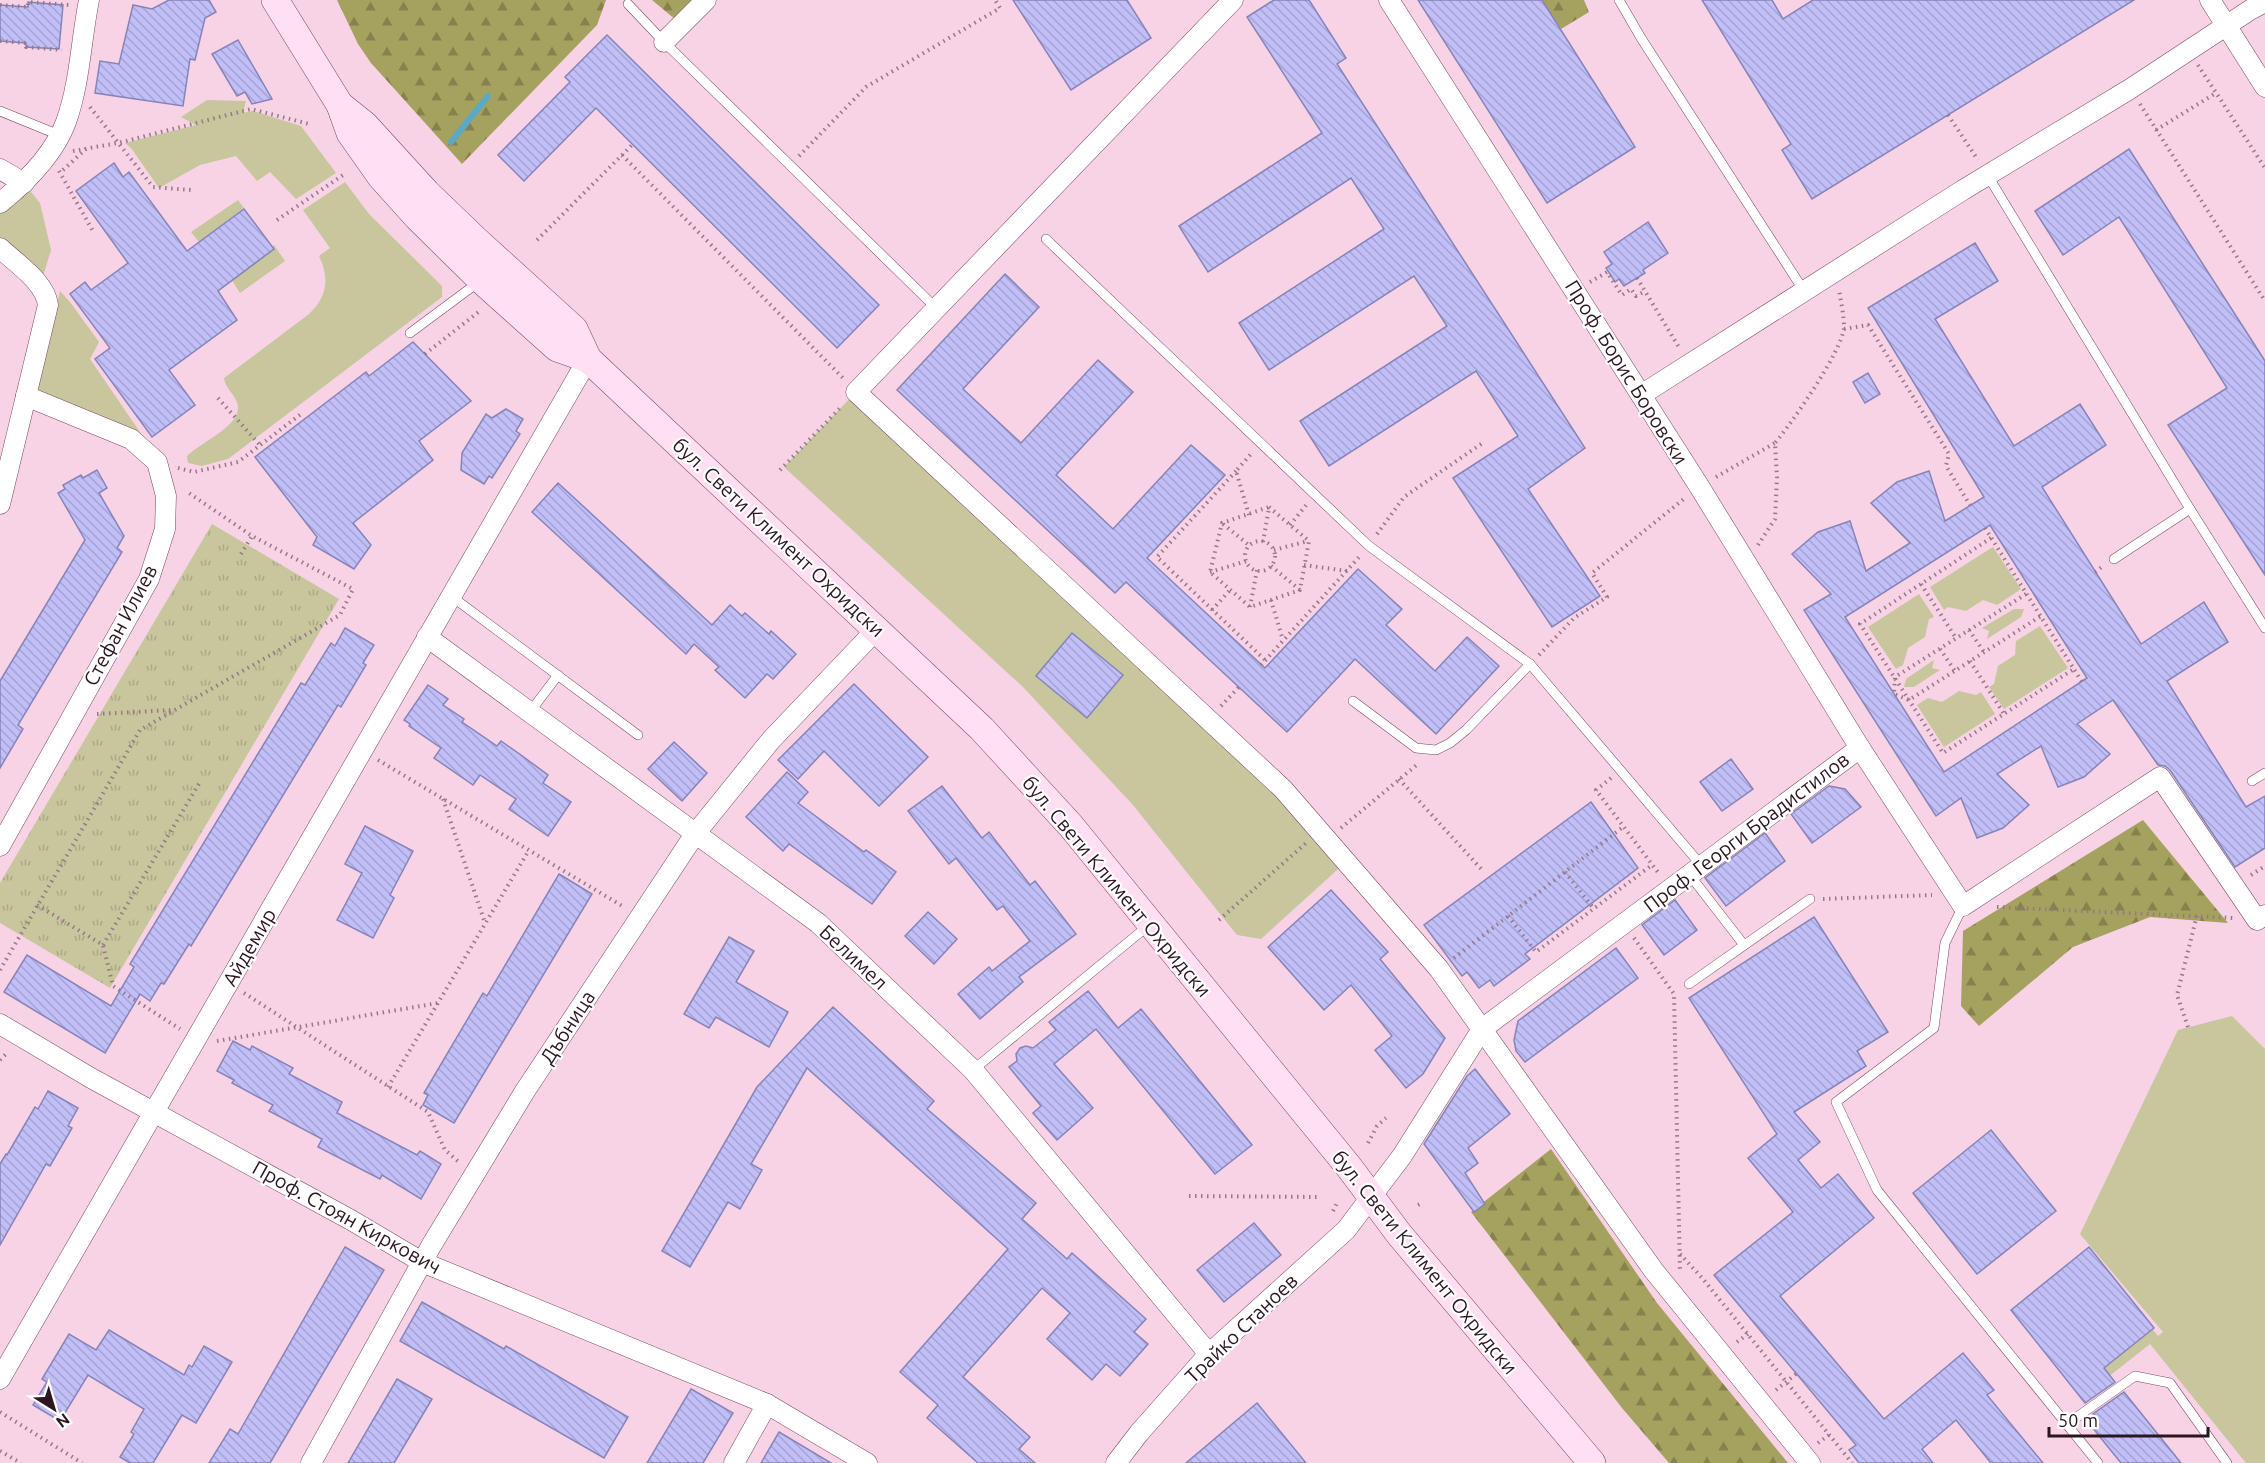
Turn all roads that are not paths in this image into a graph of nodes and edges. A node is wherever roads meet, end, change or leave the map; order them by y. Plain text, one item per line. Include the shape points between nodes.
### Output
1 (275, 0) edge
2 (706, 0) edge
3 (1233, 0) edge
4 (1389, 0) edge
5 (1619, 0) edge
6 (2210, 0) edge
7 (88, 3) edge
8 (628, 4) dead end
9 (2260, 7) edge
10 (2227, 27) junction
11 (664, 42) junction
12 (2265, 87) edge
13 (340, 105) junction
14 (0, 111) edge
15 (59, 135) junction
16 (0, 169) edge
17 (1988, 176) junction
18 (24, 183) junction
19 (0, 203) edge
20 (1046, 239) dead end
21 (0, 248) edge
22 (482, 280) junction
23 (1804, 291) junction
24 (936, 308) junction
25 (410, 333) dead end
26 (588, 359) junction
27 (1641, 395) junction
28 (26, 396) junction
29 (0, 504) edge
30 (2190, 509) junction
31 (2114, 559) dead end
32 (451, 596) junction
33 (878, 628) junction
34 (2265, 628) edge
35 (427, 637) junction
36 (1530, 664) junction
37 (558, 675) junction
38 (1353, 701) dead end
39 (530, 712) junction
40 (638, 735) dead end
41 (1860, 748) junction
42 (2265, 773) edge
43 (2253, 781) dead end
44 (695, 834) junction
45 (0, 846) edge
46 (1695, 870) junction
47 (1810, 899) road end
48 (1958, 900) junction
49 (2262, 922) edge
50 (1150, 923) junction
51 (1744, 945) junction
52 (1689, 984) dead end
53 (0, 1024) edge
54 (1482, 1029) junction
55 (973, 1070) junction
56 (154, 1112) junction
57 (1371, 1197) junction
58 (422, 1262) junction
59 (1209, 1354) junction
60 (0, 1379) edge
61 (767, 1404) junction
62 (2067, 1424) junction
63 (311, 1463) edge
64 (734, 1463) edge
65 (867, 1463) edge
66 (1116, 1463) edge
67 (1592, 1463) edge
68 (1810, 1463) edge
69 (2098, 1463) edge
70 (2227, 1463) edge

1 - 13 main road, бул. Свети Климент Охридски
2 - 11 street
3 - 24 street
4 - 27 street, Проф. Борис Боровски
5 - 23 lane
6 - 10 street
7 - 15 street via 76,89
8 - 11 lane
9 - 10 street
10 - 12 street
10 - 17 street
11 - 24 lane
13 - 22 main road, бул. Свети Климент Охридски via 350,134 381,177
13 - 26 main road, бул. Свети Климент Охридски via 476,240 574,329
14 - 15 lane
15 - 18 street
16 - 18 street
17 - 23 street
17 - 30 lane
18 - 19 street
20 - 36 lane via 1369,546
21 - 28 street via 47,295 48,306
22 - 25 lane
22 - 26 main road, бул. Свети Климент Охридски via 557,348
23 - 27 street
24 - 54 street via 856,392 1283,789 1439,969
26 - 32 street, Айдемир
26 - 33 main road, бул. Свети Климент Охридски
27 - 41 street, Проф. Борис Боровски
28 - 29 street
28 - 45 street, Стефан Илиев via 131,439 157,462 166,496 165,529 149,579
30 - 31 lane
30 - 34 lane
32 - 35 street, Айдемир
32 - 37 lane
33 - 44 street, Дъбница via 771,740
33 - 50 main road, бул. Свети Климент Охридски via 989,737 1071,826
35 - 39 street, Белимел
35 - 56 street, Айдемир
36 - 38 lane via 1466,730 1436,750 1416,748
36 - 46 lane via 1620,770
37 - 39 lane
37 - 40 lane
39 - 44 street, Белимел
41 - 46 street, Проф. Георги Брадистилов
41 - 48 street, Проф. Георги Брадистилов
42 - 43 lane
44 - 55 street, Белимел via 818,923
44 - 58 street, Дъбница via 525,1090
46 - 51 lane
46 - 54 street, Проф. Георги Брадистилов
47 - 51 lane
48 - 49 street via 2160,777
48 - 62 lane via 1944,943 1934,1028 1836,1102 1877,1190
50 - 55 lane
50 - 57 main road, бул. Свети Климент Охридски
51 - 52 lane
53 - 56 street, Проф. Стоян Киркович
54 - 57 street, Проф. Георги Брадистилов via 1402,1156
54 - 68 street via 1654,1271
55 - 59 street, Белимел
56 - 58 street, Проф. Стоян Киркович
56 - 60 street, Айдемир
57 - 59 street, Трайко Станоев via 1346,1230
57 - 67 main road, бул. Свети Климент Охридски
58 - 61 street, Проф. Стоян Киркович
58 - 63 street, Дъбница
59 - 66 street, Трайко Станоев
61 - 64 street
61 - 65 street, Проф. Стоян Киркович
62 - 69 lane
62 - 70 lane via 2135,1376 2170,1383

